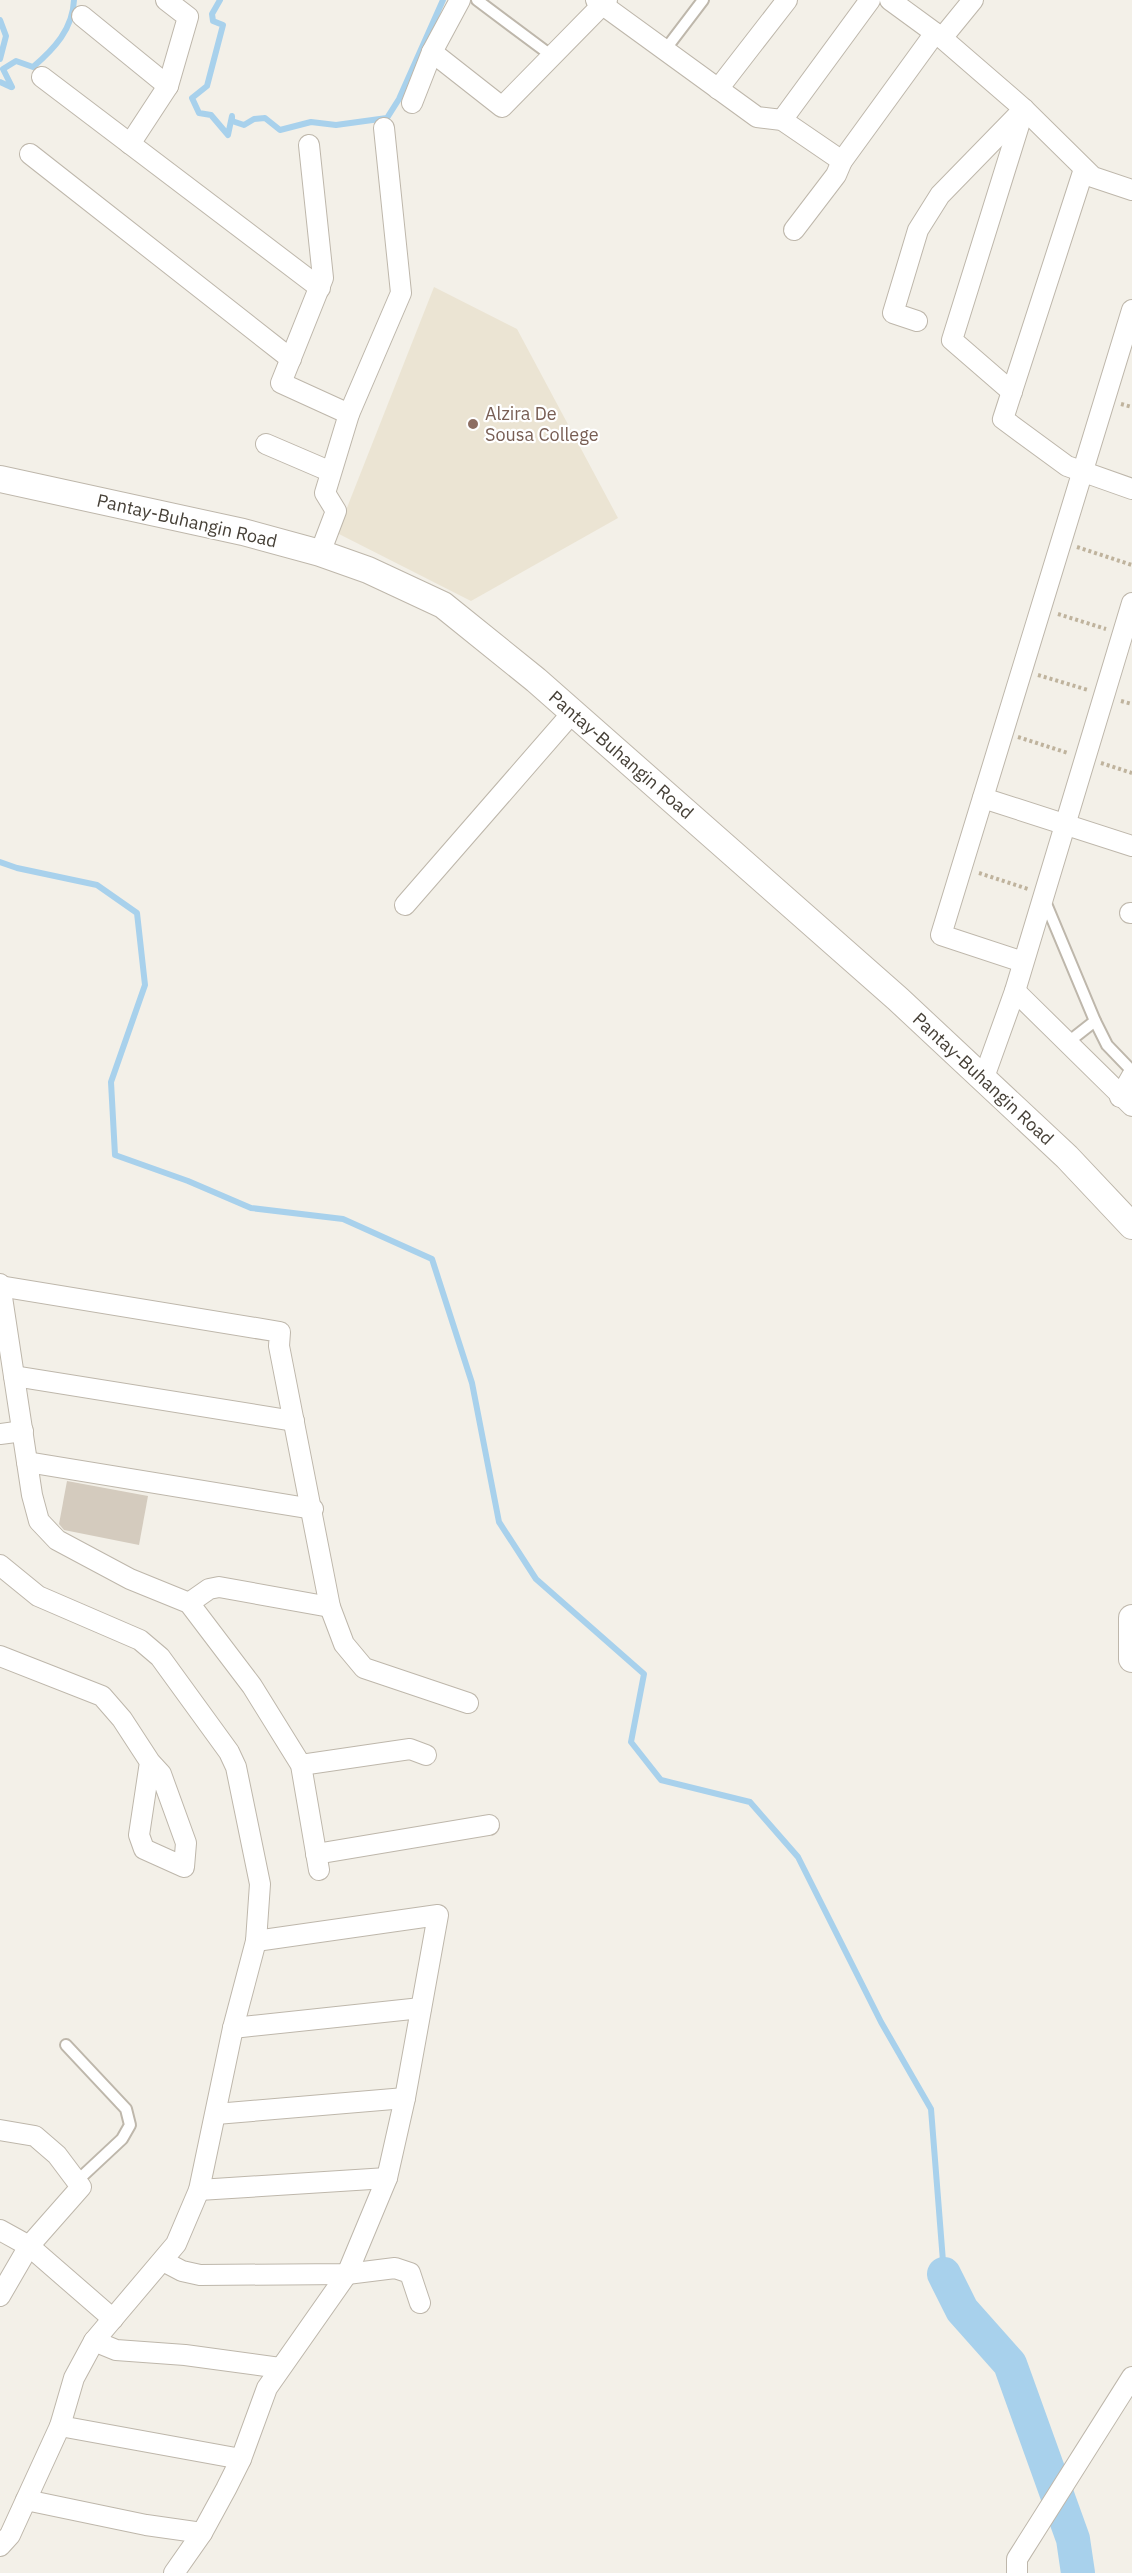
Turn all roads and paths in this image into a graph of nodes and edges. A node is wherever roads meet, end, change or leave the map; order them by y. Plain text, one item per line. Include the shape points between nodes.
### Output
1 (166, 0) edge
2 (460, 0) edge
3 (477, 0) edge
4 (703, 0) edge
5 (787, 0) edge
6 (870, 0) edge
7 (890, 0) edge
8 (973, 0) edge
9 (602, 1) edge
10 (82, 16) dead end
11 (939, 36) junction
12 (665, 50) junction
13 (432, 52) junction
14 (552, 56) junction
15 (42, 77) dead end
16 (168, 86) junction
17 (718, 88) junction
18 (412, 103) dead end
19 (1024, 109) junction
20 (782, 120) junction
21 (384, 128) dead end
22 (130, 144) junction
23 (309, 145) dead end
24 (30, 154) dead end
25 (842, 161) junction
26 (1084, 169) junction
27 (1132, 190) edge
28 (794, 230) dead end
29 (320, 288) junction
30 (1132, 310) edge
31 (917, 321) dead end
32 (291, 359) junction
33 (1012, 392) junction
34 (349, 414) junction
35 (266, 444) dead end
36 (329, 471) junction
37 (1084, 474) junction
38 (0, 479) edge
39 (1132, 489) edge
40 (1062, 542) junction
41 (320, 553) junction
42 (1132, 565) edge
43 (1132, 603) edge
44 (1041, 609) junction
45 (1122, 634) junction
46 (1023, 670) junction
47 (1104, 695) junction
48 (1132, 704) edge
49 (573, 712) junction
50 (983, 798) junction
51 (1064, 824) junction
52 (1132, 846) edge
53 (962, 867) junction
54 (1043, 896) junction
55 (405, 905) dead end
56 (1023, 962) junction
57 (1015, 992) junction
58 (1095, 1020) junction
59 (1067, 1043) junction
60 (1132, 1071) edge
61 (1132, 1076) edge
62 (983, 1080) junction
63 (1126, 1101) edge
64 (1132, 1226) edge
65 (0, 1285) edge
66 (14, 1376) junction
67 (294, 1421) junction
68 (23, 1431) junction
69 (0, 1434) edge
70 (27, 1462) junction
71 (312, 1509) junction
72 (0, 1565) edge
73 (189, 1603) junction
74 (330, 1607) junction
75 (1132, 1618) edge
76 (0, 1656) edge
77 (1132, 1659) edge
78 (468, 1703) dead end
79 (426, 1755) dead end
80 (150, 1762) junction
81 (301, 1766) junction
82 (489, 1825) dead end
83 (256, 1941) junction
84 (421, 2008) junction
85 (233, 2028) junction
86 (66, 2045) dead end
87 (405, 2098) junction
88 (216, 2114) junction
89 (0, 2130) edge
90 (387, 2178) junction
91 (77, 2181) junction
92 (200, 2190) junction
93 (0, 2230) edge
94 (28, 2246) junction
95 (163, 2261) junction
96 (347, 2274) junction
97 (0, 2296) edge
98 (420, 2303) dead end
99 (113, 2319) junction
100 (94, 2341) junction
101 (280, 2368) junction
102 (1132, 2376) edge
103 (60, 2426) junction
104 (241, 2459) junction
105 (26, 2500) junction
106 (202, 2533) junction
107 (0, 2546) edge
108 (174, 2573) edge
109 (1017, 2573) edge

1 - 16 street via 188,17
2 - 13 street
3 - 14 lane
4 - 12 lane
5 - 17 street
6 - 20 street
7 - 11 street
8 - 11 street
9 - 12 street
9 - 14 street
10 - 16 street
11 - 19 street
11 - 25 street
12 - 17 street
13 - 14 street via 502,107
13 - 18 street
15 - 22 street
16 - 22 street
17 - 20 street via 758,117
19 - 26 street
19 - 31 street via 940,195 918,230 893,313
19 - 33 street via 952,339
20 - 25 street
21 - 34 street via 401,293
22 - 29 street
23 - 29 street via 323,278
24 - 32 street
25 - 28 street via 836,175
26 - 27 street via 1094,177
26 - 33 street
29 - 32 street
30 - 37 street
32 - 34 street via 281,383
33 - 37 street via 1004,419 1067,466
34 - 36 street
35 - 36 street
36 - 41 street via 325,493 336,511
37 - 39 street
37 - 40 street
38 - 41 street, Pantay-Buhangin Road via 243,532
40 - 42 path
40 - 44 street
41 - 49 street, Pantay-Buhangin Road via 368,570 443,605
43 - 45 street
44 - 45 path
44 - 46 street
45 - 47 street
46 - 47 path
46 - 50 street
47 - 48 path
47 - 51 street
49 - 55 street
49 - 62 street, Pantay-Buhangin Road via 898,999
50 - 51 street
50 - 53 street
51 - 52 street
51 - 54 street
53 - 54 path
53 - 56 street via 941,935
54 - 56 street
54 - 58 lane
56 - 57 street
57 - 59 street
57 - 62 street
58 - 59 lane
58 - 60 lane via 1107,1045
59 - 63 street
61 - 63 street
62 - 64 street, Pantay-Buhangin Road via 1066,1157
65 - 66 street
65 - 67 street via 280,1332 279,1346
66 - 67 street
66 - 68 street
67 - 71 street
68 - 69 street
68 - 70 street
70 - 71 street
70 - 73 street via 39,1521 57,1540 130,1579
71 - 74 street
72 - 83 street via 38,1596 141,1640 160,1657 229,1752 236,1767 260,1884
73 - 74 street via 219,1587
73 - 81 street via 252,1686
74 - 78 street via 344,1644 364,1668
75 - 77 street
76 - 80 street via 102,1696
79 - 81 street via 410,1749
80 - 80 street via 139,1835 144,1849 184,1868 186,1842 161,1774
81 - 82 street via 317,1862
83 - 84 street via 438,1915
83 - 85 street
84 - 85 street
84 - 87 street
85 - 88 street
86 - 91 lane via 126,2109 130,2125 122,2139
87 - 88 street
87 - 90 street
88 - 92 street
89 - 91 street via 35,2136 57,2155
90 - 92 street
90 - 96 street
91 - 94 street via 81,2187
92 - 95 street via 176,2244
93 - 94 street
94 - 97 street
94 - 99 street
95 - 96 street via 200,2275
95 - 99 street
96 - 98 street via 395,2268 410,2273
96 - 101 street
99 - 100 street
100 - 101 street via 116,2350
100 - 103 street via 74,2378
101 - 104 street via 267,2388
102 - 109 street via 1017,2559
103 - 104 street
103 - 105 street
104 - 106 street
105 - 106 street
105 - 107 street via 10,2535
106 - 108 street

